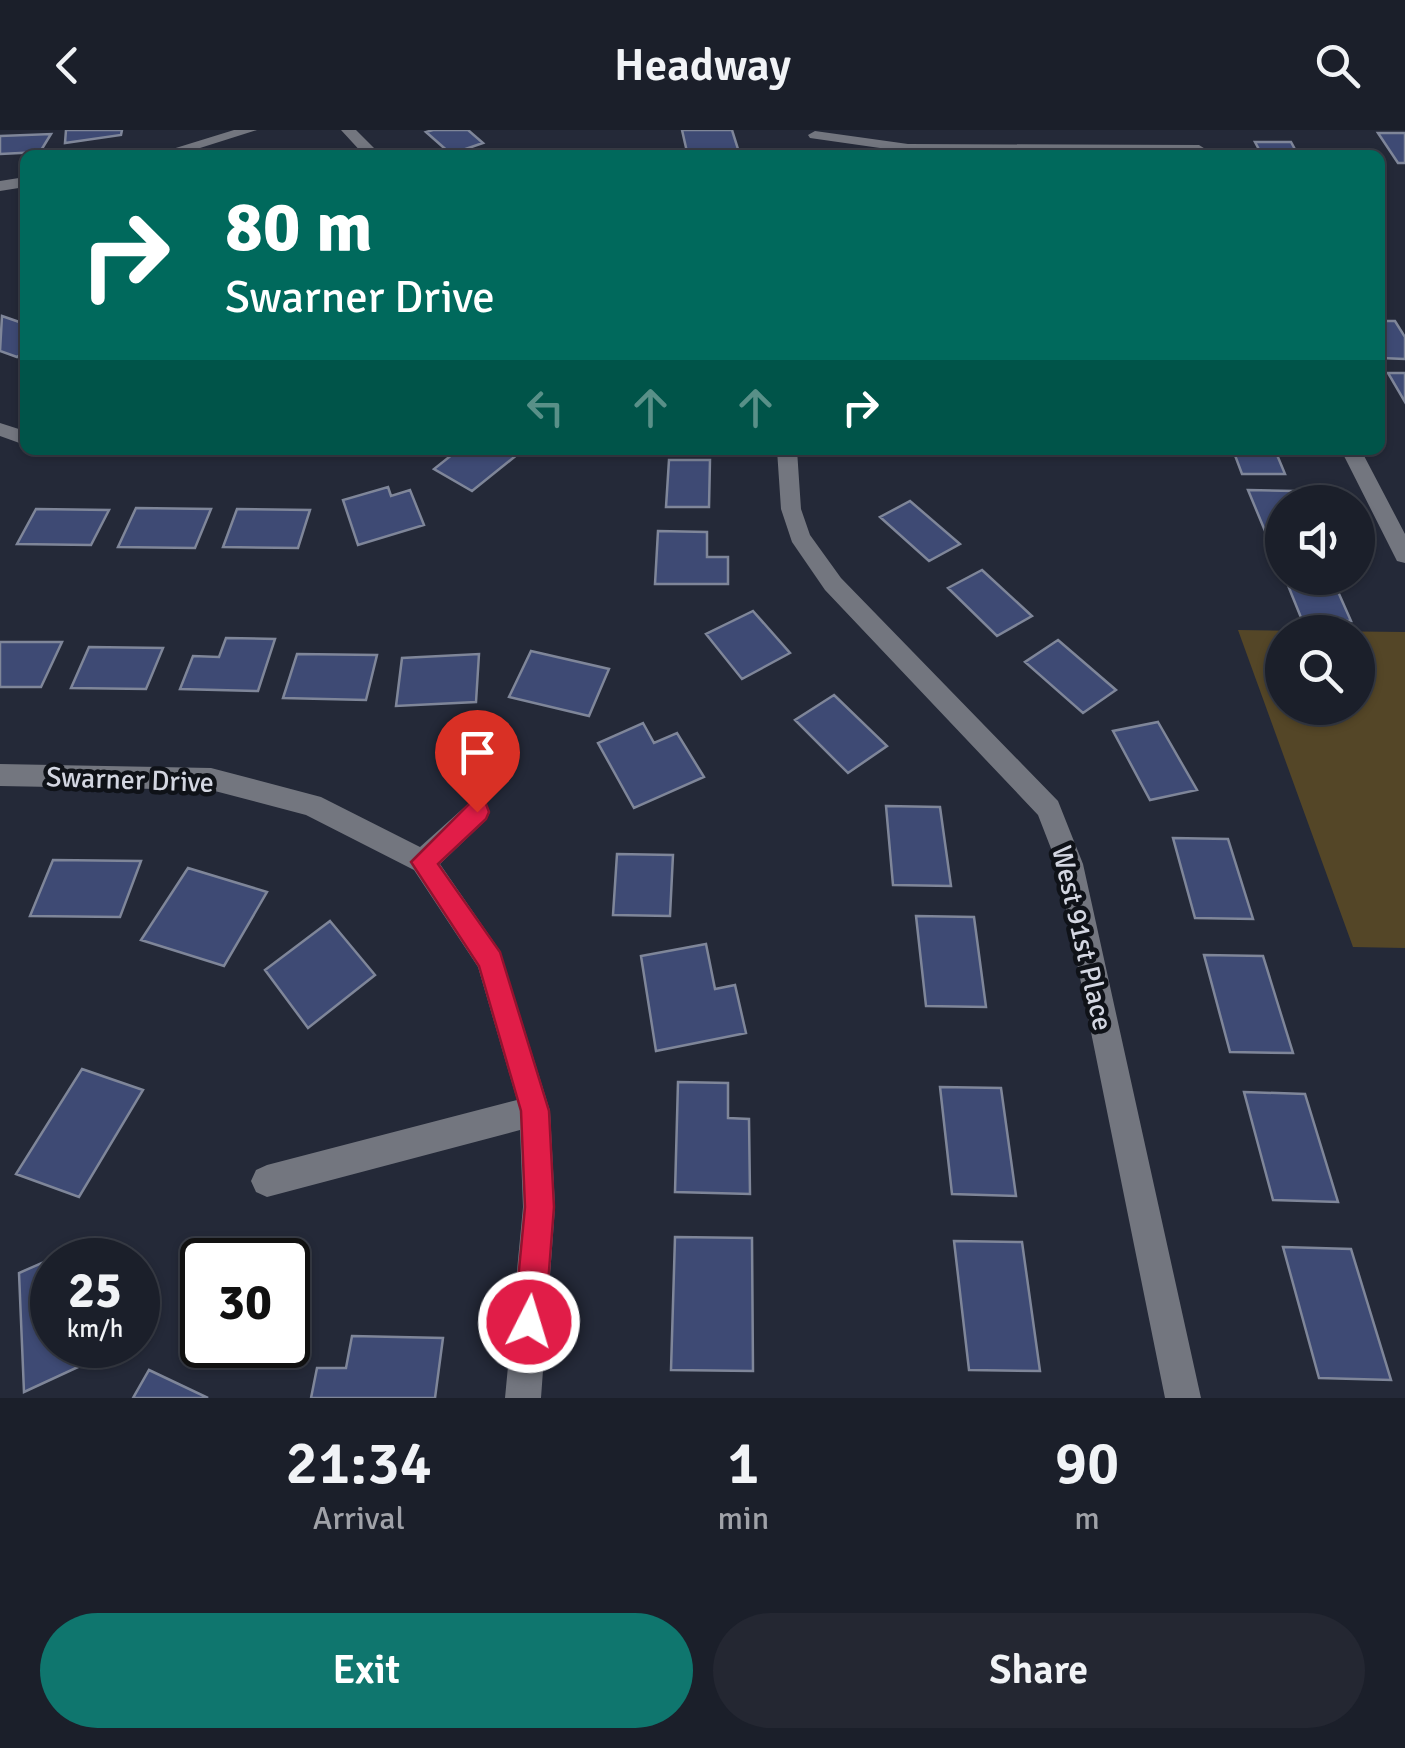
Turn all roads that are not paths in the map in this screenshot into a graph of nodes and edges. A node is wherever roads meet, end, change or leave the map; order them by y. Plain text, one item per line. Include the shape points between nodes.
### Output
1 (250, 130) edge
2 (348, 130) edge
3 (815, 135) dead end
4 (180, 150) edge
5 (368, 150) edge
6 (1025, 150) edge
7 (788, 455) edge
8 (1354, 455) edge
9 (1405, 556) edge
10 (0, 774) edge
11 (477, 812) dead end
12 (423, 862) junction
13 (535, 1111) junction
14 (267, 1181) dead end
15 (523, 1398) edge
16 (1183, 1398) edge

1 - 4 street
2 - 5 street
3 - 6 street via 908,148
7 - 16 street, West 91st Place via 791,510 800,537 832,584 1049,809 1070,864
8 - 9 street
10 - 12 street, Swarner Drive via 211,779 312,805
11 - 12 street
12 - 13 street, Swarner Drive via 490,961
13 - 14 street
13 - 15 street, Swarner Drive via 540,1207

